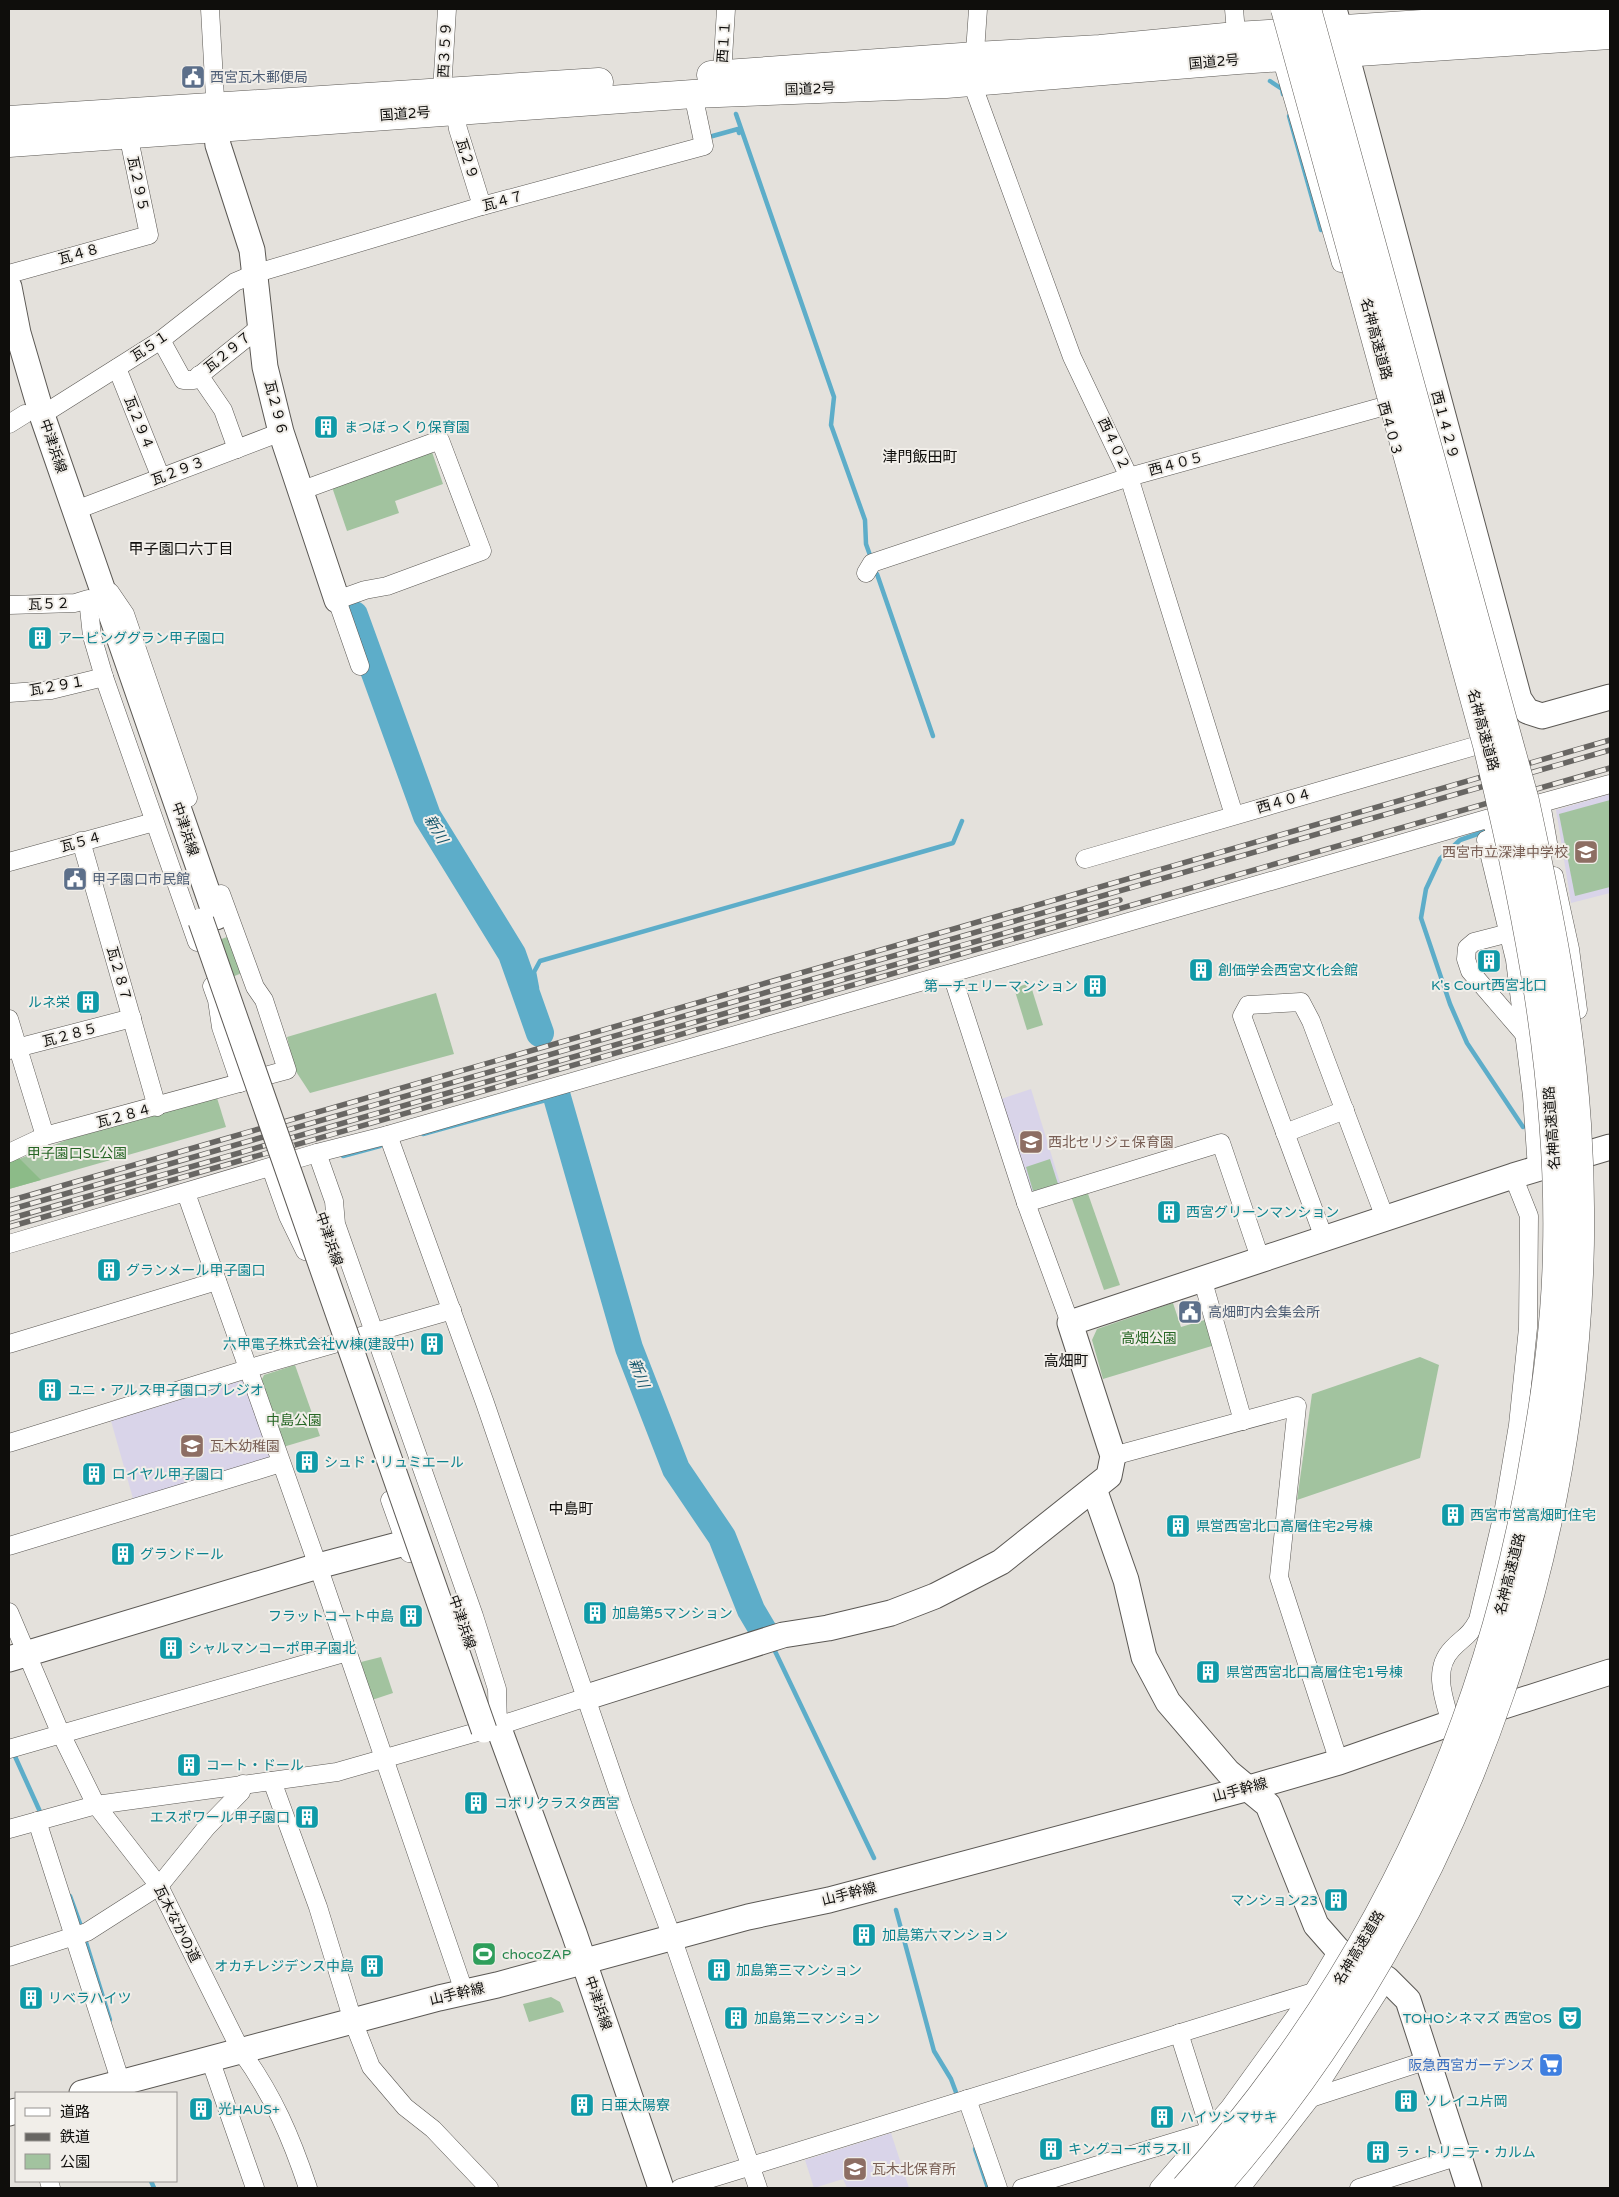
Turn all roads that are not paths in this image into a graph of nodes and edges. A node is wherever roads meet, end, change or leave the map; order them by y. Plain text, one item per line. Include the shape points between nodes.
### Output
1 (210, 9) edge
2 (447, 9) edge
3 (726, 9) edge
4 (978, 9) edge
5 (1234, 9) edge
6 (1285, 9) edge
7 (1307, 9) edge
8 (1610, 12) edge
9 (1340, 31) edge
10 (1610, 35) edge
11 (1237, 48) junction
12 (1281, 57) junction
13 (975, 68) junction
14 (722, 75) junction
15 (693, 94) junction
16 (449, 101) junction
17 (9, 120) edge
18 (217, 126) junction
19 (128, 134) junction
20 (9, 143) edge
21 (482, 206) junction
22 (149, 235) joint
23 (9, 274) edge
24 (254, 274) junction
25 (9, 287) edge
26 (260, 327) junction
27 (161, 340) junction
28 (9, 352) edge
29 (117, 368) junction
30 (199, 375) junction
31 (1436, 391) junction
32 (1383, 407) junction
33 (25, 418) edge
34 (281, 432) junction
35 (237, 449) junction
36 (1129, 477) junction
37 (161, 478) junction
38 (300, 491) junction
39 (76, 510) junction
40 (96, 572) junction
41 (866, 573) dead end
42 (88, 599) junction
43 (337, 600) junction
44 (9, 605) edge
45 (360, 666) dead end
46 (104, 677) junction
47 (9, 693) edge
48 (1610, 697) edge
49 (1482, 744) joint
50 (1610, 784) edge
51 (1234, 815) junction
52 (154, 822) junction
53 (1544, 824) junction
54 (1492, 839) junction
55 (81, 841) junction
56 (1085, 859) dead end
57 (9, 862) edge
58 (1508, 933) junction
59 (952, 975) junction
60 (132, 1018) junction
61 (9, 1019) edge
62 (1526, 1036) junction
63 (13, 1050) edge
64 (240, 1083) junction
65 (158, 1107) junction
66 (1345, 1110) junction
67 (1286, 1133) junction
68 (388, 1135) junction
69 (45, 1136) junction
70 (1600, 1150) edge
71 (9, 1153) edge
72 (317, 1153) junction
73 (271, 1168) junction
74 (1538, 1169) junction
75 (1513, 1176) junction
76 (186, 1193) junction
77 (1026, 1203) junction
78 (1385, 1218) junction
79 (1324, 1238) junction
80 (9, 1244) edge
81 (1260, 1258) junction
82 (1202, 1278) junction
83 (217, 1281) junction
84 (452, 1310) junction
85 (1070, 1323) junction
86 (374, 1333) junction
87 (9, 1344) edge
88 (337, 1345) junction
89 (247, 1369) junction
90 (1243, 1421) junction
91 (9, 1443) edge
92 (1113, 1456) junction
93 (281, 1463) junction
94 (1094, 1489) junction
95 (405, 1543) junction
96 (9, 1546) edge
97 (318, 1566) junction
98 (9, 1612) edge
99 (347, 1652) junction
100 (18, 1656) edge
101 (1610, 1672) edge
102 (587, 1697) junction
103 (1451, 1723) junction
104 (491, 1728) junction
105 (60, 1732) junction
106 (12, 1748) edge
107 (383, 1759) junction
108 (1339, 1762) junction
109 (272, 1781) junction
110 (243, 1784) junction
111 (1249, 1788) junction
112 (96, 1805) junction
113 (42, 1820) junction
114 (9, 1829) edge
115 (159, 1886) junction
116 (80, 1934) junction
117 (672, 1937) junction
118 (1338, 1950) junction
119 (9, 1957) edge
120 (576, 1964) junction
121 (1387, 1979) junction
122 (1312, 1992) junction
123 (465, 1994) junction
124 (353, 2021) junction
125 (1179, 2033) junction
126 (241, 2051) junction
127 (210, 2059) junction
128 (1428, 2060) junction
129 (121, 2083) junction
130 (86, 2092) edge
131 (1311, 2098) junction
132 (967, 2099) junction
133 (1210, 2131) junction
134 (1459, 2156) junction
135 (751, 2166) junction
136 (254, 2188) edge
137 (308, 2188) edge
138 (489, 2188) edge
139 (645, 2188) edge
140 (661, 2188) edge
141 (680, 2188) edge
142 (758, 2188) edge
143 (998, 2188) edge
144 (1022, 2188) edge
145 (1159, 2188) edge
146 (1185, 2188) edge
147 (1215, 2188) edge
148 (1228, 2188) edge
149 (1242, 2188) edge
150 (1358, 2188) edge
151 (1469, 2188) edge

1 - 18 street
2 - 16 street, 西３５９
3 - 14 street, 西１１
4 - 13 street
5 - 11 street
6 - 146 highway, 名神高速道路, bridge via 1482,726 1513,852 1535,967 1548,1076 1555,1154 1557,1248 1544,1404 1529,1494 1505,1603 1452,1761 1410,1856 1373,1928 1262,2097
7 - 147 highway, 名神高速道路, bridge via 1525,801 1550,922 1571,1056 1577,1126 1580,1250 1567,1405 1543,1539 1510,1664 1474,1765 1448,1826 1389,1944 1365,1984 1278,2112
8 - 9 highway, 国道2号
9 - 10 highway, 国道2号
9 - 11 highway, 国道2号
9 - 12 highway, 国道2号
9 - 31 street, 西１４２９
11 - 12 highway, 国道2号
11 - 13 highway, 国道2号 via 1100,49
12 - 32 street, 西４０３
13 - 14 highway, 国道2号
13 - 15 highway, 国道2号
13 - 36 street, 西４０２ via 1072,357
14 - 16 highway, 国道2号
15 - 16 highway, 国道2号
15 - 21 street, 瓦４７ via 704,146
16 - 18 highway, 国道2号
16 - 21 street, 瓦２９
17 - 18 highway, 国道2号
18 - 19 highway, 国道2号
18 - 24 street, 瓦２９６ via 252,250
19 - 20 highway, 国道2号
19 - 22 street, 瓦２９５
21 - 24 street, 瓦４７
22 - 23 street, 瓦４８
24 - 26 street, 瓦２９６
24 - 27 street, 瓦５１ via 235,282
25 - 33 street, 中津浜線 via 18,333
26 - 30 street, 瓦２９７
26 - 34 street, 瓦２９６ via 265,367
27 - 29 street, 瓦５１
27 - 30 street, 瓦２９７ via 183,380 194,380
28 - 33 street, 中津浜線
29 - 33 street, 瓦５１
29 - 37 street, 瓦２９４
30 - 35 street via 223,410
31 - 32 street, 西４０５
31 - 48 street, 西１４２９ via 1519,699 1527,711 1542,716
32 - 36 street, 西４０５
32 - 49 street, 西４０３
33 - 39 street, 中津浜線
33 - 42 street, 中津浜線
34 - 35 street, 瓦２９３
34 - 38 street, 瓦２９６
35 - 37 street, 瓦２９３
36 - 41 street, 西４０５ via 872,563
36 - 51 street, 西４０２
37 - 39 street, 瓦２９３
38 - 43 street, 瓦２９６
38 - 43 street via 440,440 482,551 387,586
39 - 40 street, 中津浜線
40 - 64 street, 瓦２８４ via 125,614 227,912 255,988 264,1000 287,1070
40 - 104 street, 中津浜線
42 - 44 street, 瓦５２ via 76,603
42 - 46 street via 92,636
42 - 104 street, 中津浜線, bridge
43 - 45 street, 瓦２９６
46 - 47 street, 瓦２９１ via 51,690
46 - 52 street
49 - 51 street, 西４０４
50 - 53 street via 1541,804
51 - 56 street, 西４０４
52 - 55 street, 瓦５４
52 - 64 street via 217,1000 221,1026
53 - 54 street
53 - 70 street via 1570,949
54 - 58 street
54 - 59 street via 1490,818
55 - 57 street, 瓦５４
55 - 60 street, 瓦２８７
58 - 62 street
58 - 62 street via 1474,942 1467,948 1466,959 1470,971
59 - 68 street
59 - 77 street
60 - 63 street, 瓦２８５
60 - 65 street, 瓦２８７
61 - 63 street
62 - 74 street
63 - 69 street
64 - 65 street, 瓦２８４
65 - 69 street, 瓦２８４
66 - 67 street
66 - 67 street via 1301,1002 1248,1006 1242,1016
66 - 78 street
67 - 79 street
68 - 72 street
68 - 84 street
69 - 71 street, 瓦２８４
70 - 74 street
72 - 73 street
72 - 86 street via 334,1201 336,1224
73 - 76 street
73 - 88 street via 288,1216 302,1242
74 - 75 street
75 - 78 street
75 - 103 street via 1529,1216 1528,1328 1518,1426 1503,1514 1478,1620 1469,1635 1451,1649 1442,1666 1441,1689
76 - 80 street
76 - 83 street
77 - 81 street via 1221,1143
77 - 85 street
78 - 79 street
79 - 81 street
81 - 82 street
82 - 85 street
82 - 90 street
83 - 87 street
83 - 89 street
84 - 86 street
84 - 102 street
85 - 92 street
86 - 88 street
86 - 104 street via 497,1689
88 - 89 street
88 - 95 street
89 - 91 street
89 - 93 street
90 - 92 street
90 - 108 street via 1297,1406 1279,1577
92 - 94 street via 1109,1476
93 - 96 street
93 - 97 street
94 - 102 street via 1001,1562 936,1596 891,1613 783,1635
94 - 111 street via 1126,1580 1144,1657 1168,1702 1228,1772
95 - 97 street
95 - 104 street via 471,1723
97 - 99 street
97 - 100 street
98 - 100 street, 瓦木なかの道
99 - 105 street
99 - 107 street
100 - 105 street, 瓦木なかの道
101 - 103 street, 山手幹線
102 - 104 street
102 - 117 street
103 - 108 street, 山手幹線
104 - 107 street
104 - 120 street, 中津浜線
105 - 106 street
105 - 112 street, 瓦木なかの道
107 - 109 street via 337,1772
107 - 123 street
108 - 111 street, 山手幹線
109 - 110 street
109 - 124 street via 318,1907
110 - 112 street
110 - 115 street via 241,1792 206,1828
111 - 117 street, 山手幹線 via 829,1900
111 - 118 street via 1268,1805 1316,1925
112 - 113 street
112 - 115 street, 瓦木なかの道
113 - 114 street
113 - 116 street
115 - 116 street
115 - 126 street, 瓦木なかの道
116 - 119 street
116 - 129 street
117 - 120 street, 山手幹線
117 - 135 street
118 - 121 street
118 - 122 street
120 - 123 street, 山手幹線
120 - 139 street, 中津浜線
120 - 140 street, 中津浜線
121 - 128 street via 1408,2000
121 - 131 street
122 - 125 street
122 - 133 street
123 - 124 street, 山手幹線
124 - 126 street, 山手幹線
124 - 138 street via 371,2068 405,2107 433,2129
125 - 132 street
125 - 133 street
126 - 127 street, 山手幹線
126 - 137 street, 瓦木なかの道 via 286,2126
127 - 129 street, 山手幹線
127 - 136 street
128 - 131 street
128 - 134 street
129 - 130 street, 山手幹線
131 - 149 street
132 - 135 street
132 - 143 street
133 - 144 street
133 - 145 street
133 - 148 street
134 - 150 street
134 - 151 street
135 - 141 street
135 - 142 street

